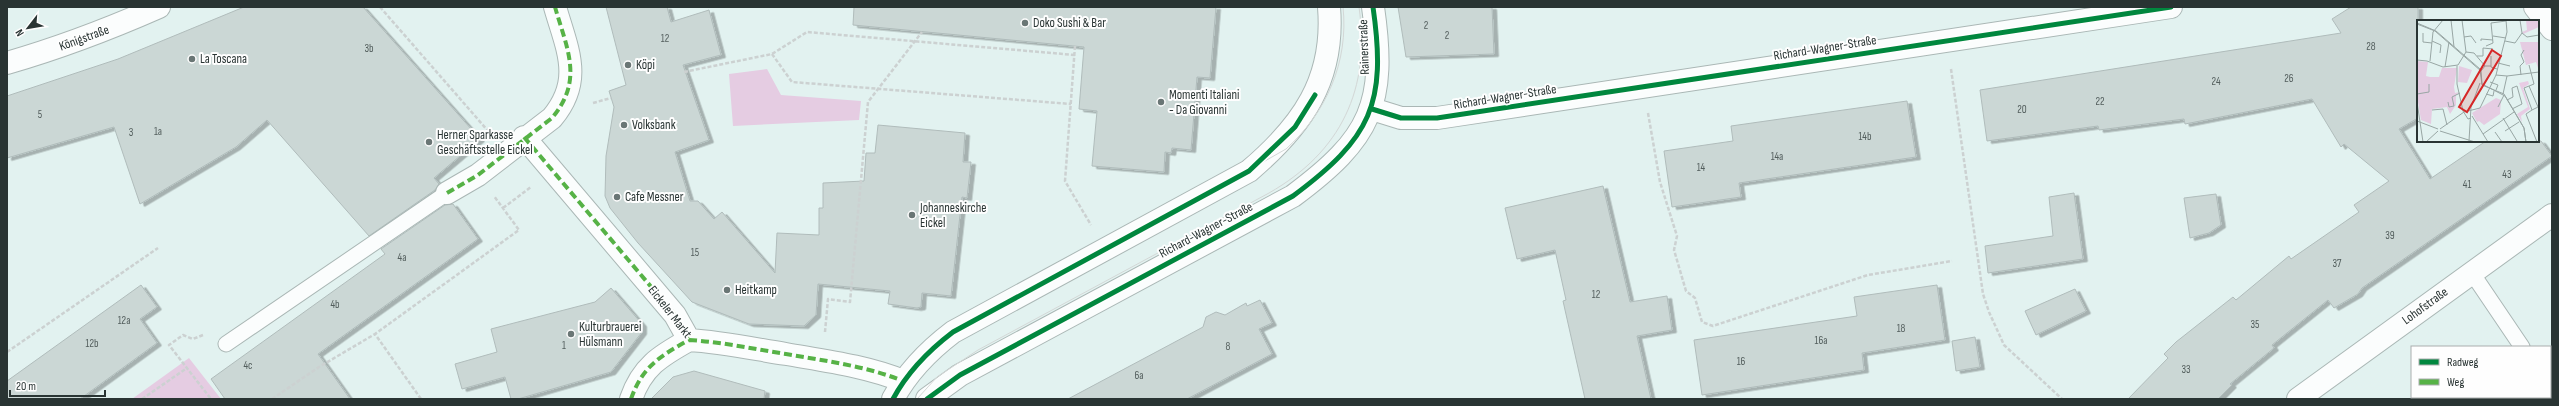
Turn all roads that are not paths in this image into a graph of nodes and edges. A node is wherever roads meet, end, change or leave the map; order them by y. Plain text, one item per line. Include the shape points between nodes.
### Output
1 (158, 7) edge
2 (556, 7) edge
3 (1329, 7) edge
4 (1373, 7) edge
5 (2171, 7) edge
6 (2535, 7) edge
7 (2552, 29) edge
8 (7, 63) edge
9 (1372, 109) junction
10 (524, 137) junction
11 (447, 192) joint
12 (2552, 215) edge
13 (2472, 273) junction
14 (689, 340) junction
15 (226, 344) dead end
16 (2521, 346) edge
17 (898, 390) edge
18 (928, 398) edge
19 (631, 399) edge
20 (2298, 399) edge

1 - 8 street, Königstraße via 59,47
2 - 10 street via 571,66 571,82 561,108 539,128
3 - 17 street via 1328,49 1315,95 1295,127 1249,171 953,332 931,349
4 - 9 street, Rainerstraße via 1378,66
5 - 9 street, Richard-Wagner-Straße via 1437,118 1401,118
6 - 7 street
9 - 18 street, Richard-Wagner-Straße via 1366,123 1343,153 1320,176 1293,196 960,375
10 - 11 street via 469,181
10 - 14 street, Eickeler Markt via 675,315
11 - 15 lane
12 - 13 street, Lohofstraße
13 - 16 lane
13 - 20 street, Lohofstraße
14 - 17 street, Eickeler Markt via 880,372
14 - 19 street via 652,364 637,380

